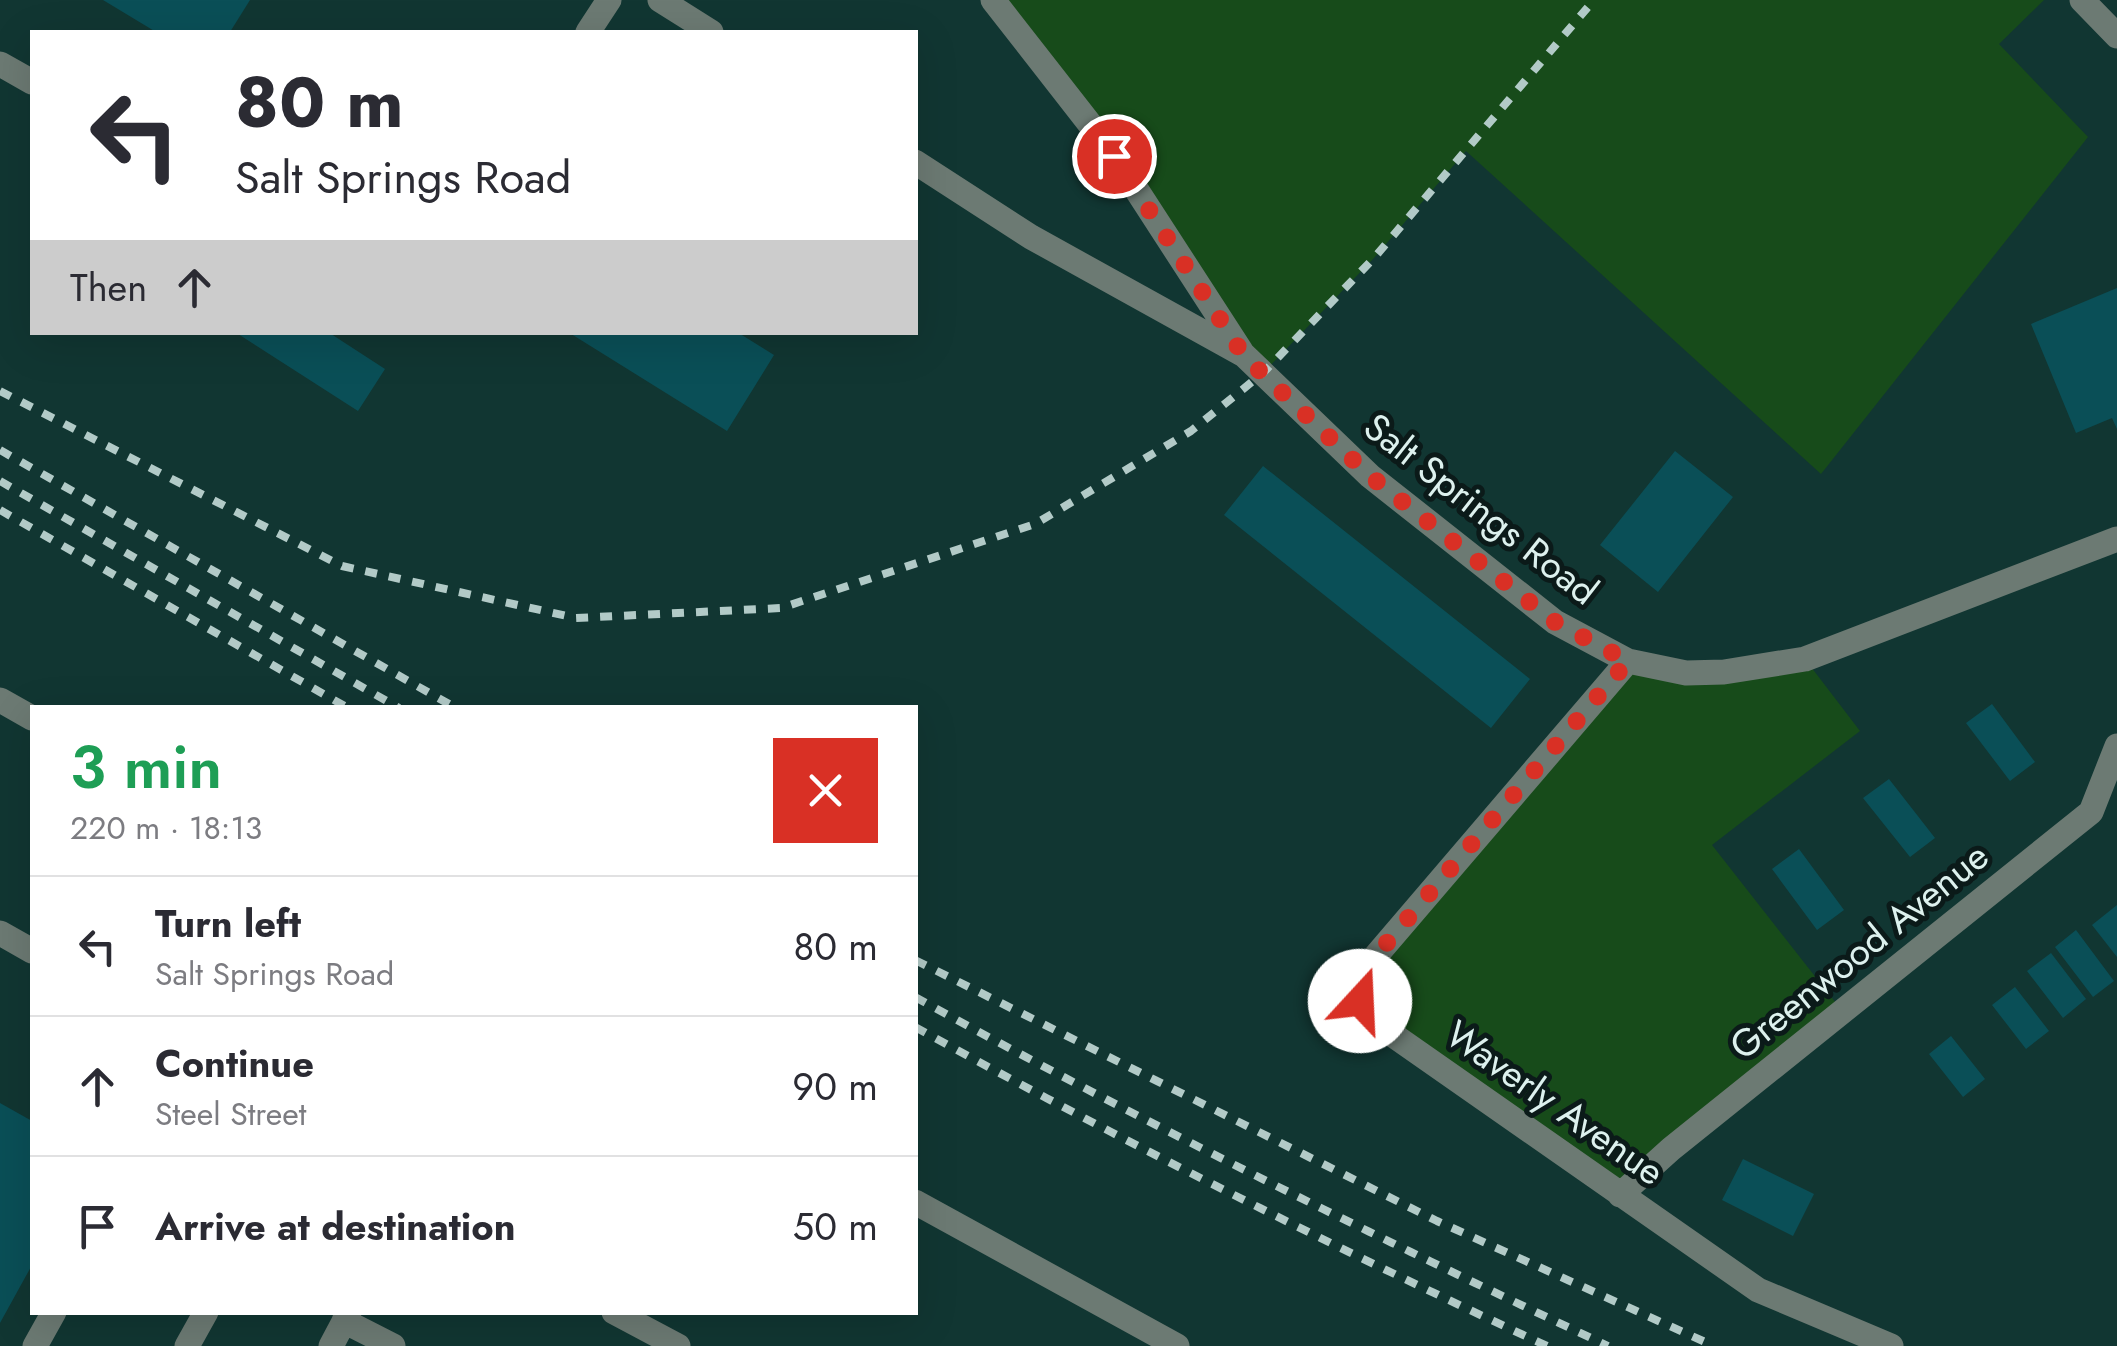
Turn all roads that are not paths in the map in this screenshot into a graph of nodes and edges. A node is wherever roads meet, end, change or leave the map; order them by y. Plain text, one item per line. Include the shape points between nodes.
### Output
1 (610, 0) edge
2 (660, 0) edge
3 (993, 0) edge
4 (2082, 0) edge
5 (589, 30) edge
6 (708, 30) edge
7 (2117, 36) edge
8 (0, 64) edge
9 (30, 81) edge
10 (918, 164) edge
11 (1244, 356) junction
12 (2117, 539) edge
13 (1628, 661) junction
14 (0, 700) edge
15 (30, 717) edge
16 (2117, 746) edge
17 (0, 934) edge
18 (30, 950) edge
19 (1620, 1195) junction
20 (918, 1204) edge
21 (52, 1315) edge
22 (204, 1315) edge
23 (620, 1315) edge
24 (347, 1317) edge
25 (35, 1346) edge
26 (186, 1346) edge
27 (330, 1346) edge
28 (394, 1346) edge
29 (678, 1346) edge
30 (1177, 1346) edge
31 (1891, 1346) edge

1 - 5 street
2 - 6 street
3 - 11 street via 1114,156
4 - 7 street
8 - 9 street
10 - 11 street, Salt Springs Road
11 - 13 street, Salt Springs Road via 1370,476 1555,622
12 - 13 street, Salt Springs Road via 1806,659 1686,673
13 - 19 street, Waverly Avenue via 1362,972 1359,986 1368,1014 1393,1036
14 - 15 street
16 - 19 street, Greenwood Avenue via 2091,812
17 - 18 street
19 - 31 street, Waverly Avenue via 1758,1290
20 - 30 street
21 - 25 street
22 - 26 street
23 - 29 street
24 - 27 street
24 - 28 street

